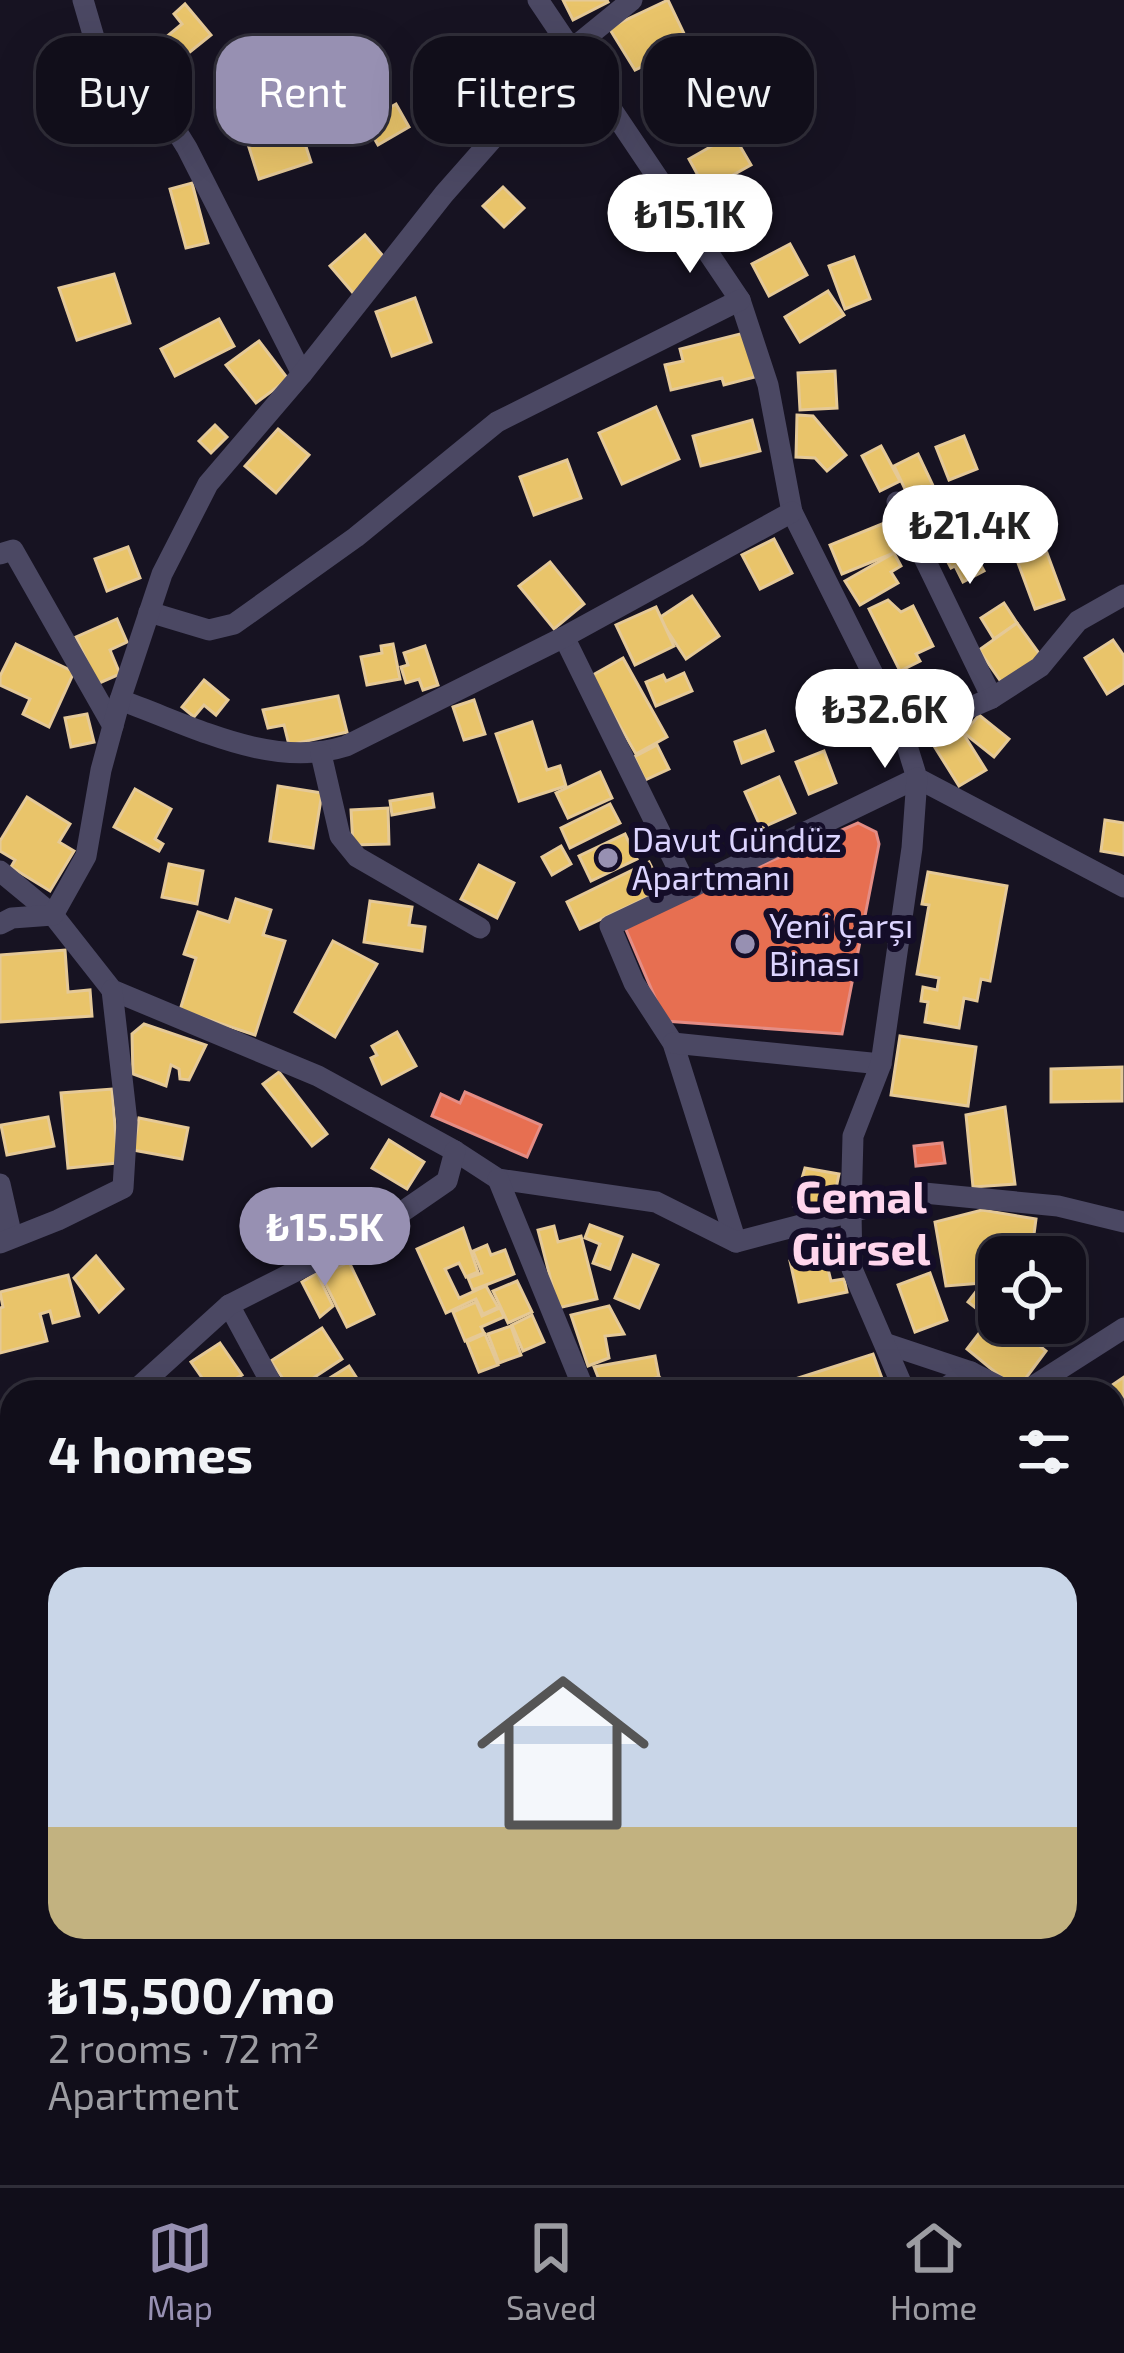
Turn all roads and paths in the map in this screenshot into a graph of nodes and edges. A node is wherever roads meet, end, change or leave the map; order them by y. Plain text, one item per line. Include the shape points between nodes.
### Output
1 (83, 0) edge
2 (538, 0) edge
3 (632, 0) edge
4 (563, 36) edge
5 (588, 36) edge
6 (619, 119) edge
7 (488, 144) edge
8 (740, 300) junction
9 (302, 374) junction
10 (897, 502) dead end
11 (792, 512) junction
12 (0, 554) edge
13 (1124, 595) edge
14 (149, 612) junction
15 (564, 637) junction
16 (992, 698) junction
17 (120, 700) junction
18 (113, 727) junction
19 (904, 736) junction
20 (321, 754) junction
21 (917, 778) junction
22 (0, 871) edge
23 (1124, 887) edge
24 (688, 889) junction
25 (53, 915) junction
26 (0, 924) edge
27 (480, 928) dead end
28 (112, 990) junction
29 (673, 1043) junction
30 (881, 1064) junction
31 (455, 1151) junction
32 (498, 1179) junction
33 (0, 1184) edge
34 (851, 1212) junction
35 (1124, 1222) edge
36 (6, 1240) edge
37 (736, 1242) junction
38 (229, 1305) junction
39 (1124, 1328) edge
40 (887, 1345) junction
41 (971, 1372) junction
42 (146, 1380) edge
43 (270, 1380) edge
44 (573, 1380) edge
45 (900, 1380) edge
46 (958, 1380) edge
47 (987, 1380) edge
48 (1043, 1380) edge

1 - 9 street via 102,65 164,111
2 - 4 street
3 - 5 street
6 - 8 street
7 - 9 street
8 - 11 street via 768,385
8 - 14 street via 497,422 234,624 209,630
9 - 14 street via 208,484
10 - 16 street
11 - 15 street
11 - 19 street
12 - 18 street via 13,550
13 - 16 street via 1078,621 1040,667
14 - 17 street
15 - 20 street
15 - 24 street
16 - 19 street
17 - 18 street
17 - 20 street via 268,752
18 - 25 street via 86,856
19 - 21 street
20 - 27 street via 347,847
21 - 23 street
21 - 24 street
21 - 30 street
22 - 25 street
24 - 29 street via 610,926
25 - 26 street
25 - 28 street
28 - 31 street via 317,1076
28 - 36 street via 127,1123 123,1188
29 - 30 street
29 - 37 street
30 - 34 street via 853,1136
31 - 32 street
31 - 38 street via 447,1181 374,1232
32 - 37 street via 656,1202
32 - 44 street
33 - 36 street
34 - 35 street via 924,1193 1058,1206
34 - 37 street
34 - 40 street via 852,1270
38 - 42 street
38 - 43 street
39 - 48 street
40 - 41 street
40 - 45 street
41 - 46 street
41 - 47 street

